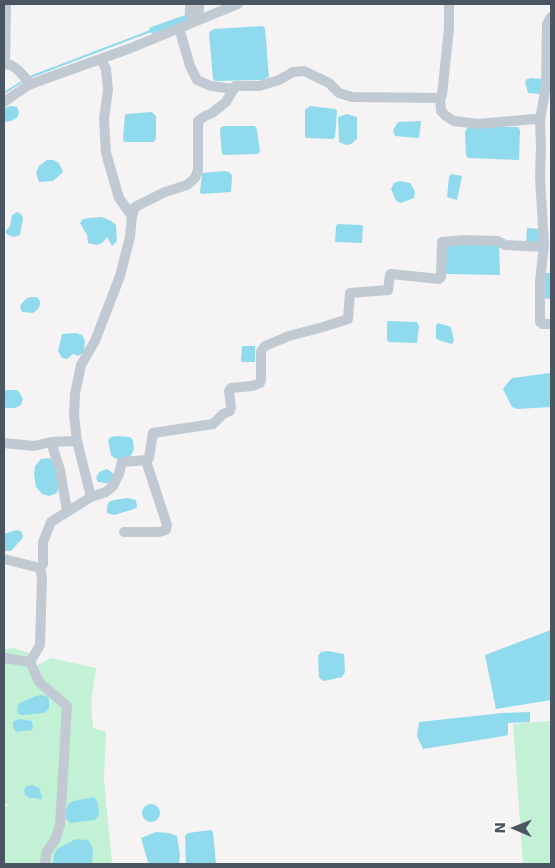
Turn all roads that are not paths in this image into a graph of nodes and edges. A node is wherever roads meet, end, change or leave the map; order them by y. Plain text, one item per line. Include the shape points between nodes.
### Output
1 (6, 4) edge
2 (199, 4) edge
3 (238, 4) edge
4 (449, 4) edge
5 (551, 17) edge
6 (199, 20) junction
7 (179, 28) junction
8 (101, 59) junction
9 (4, 64) edge
10 (31, 84) junction
11 (234, 89) junction
12 (440, 98) junction
13 (4, 102) edge
14 (540, 120) junction
15 (132, 216) junction
16 (544, 247) junction
17 (551, 324) edge
18 (77, 441) junction
19 (51, 442) junction
20 (4, 443) edge
21 (146, 461) junction
22 (91, 497) junction
23 (68, 511) junction
24 (124, 532) dead end
25 (4, 559) edge
26 (40, 568) junction
27 (4, 658) edge
28 (30, 662) junction
29 (45, 864) edge

1 - 9 street
2 - 6 street
3 - 6 street
4 - 12 street
5 - 14 street via 547,24 546,86
6 - 7 street
7 - 8 street
7 - 11 street via 197,80 211,86
8 - 10 street
8 - 15 street via 106,69 108,90 104,119 106,153 119,198
9 - 10 street via 18,70
10 - 13 street
11 - 12 street via 235,86 268,84 293,72 304,71 329,83 339,93 352,97
11 - 15 street via 226,102 198,121 198,170 195,178 187,185 164,192 135,207
12 - 14 street via 441,111 454,121 478,124
14 - 16 street
15 - 18 street via 130,237 115,291 82,365 75,394
16 - 17 street via 540,322
16 - 21 street via 505,245 498,241 442,242 439,279 391,274 388,290 350,293 348,319 265,346 261,351 260,383 231,388 230,411 213,424 153,433
18 - 19 street
18 - 22 street
19 - 20 street via 34,446
19 - 23 street
21 - 22 street via 122,462 113,486
21 - 24 street via 166,530
22 - 23 street
23 - 26 street via 51,522 43,542 43,564
25 - 26 street
26 - 28 street via 40,646
27 - 28 street
28 - 29 street via 40,682 67,706 60,825 46,853

